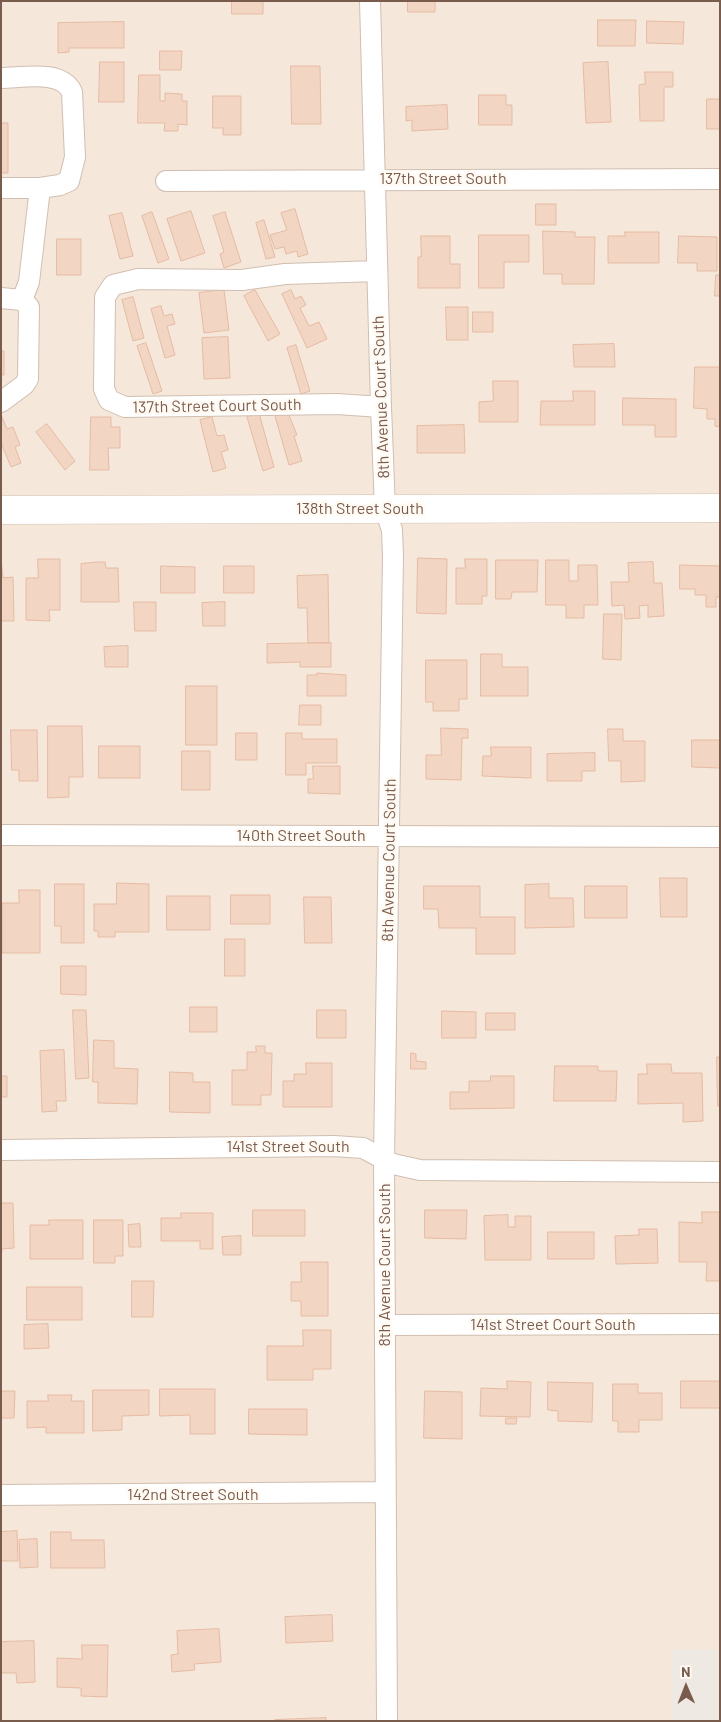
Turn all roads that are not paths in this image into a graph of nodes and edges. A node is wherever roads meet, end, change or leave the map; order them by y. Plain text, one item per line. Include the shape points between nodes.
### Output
1 (370, 1) edge
2 (1, 78) edge
3 (374, 179) junction
4 (720, 180) edge
5 (166, 181) dead end
6 (1, 188) edge
7 (40, 188) junction
8 (377, 271) junction
9 (1, 298) edge
10 (22, 300) junction
11 (1, 402) edge
12 (381, 407) junction
13 (385, 508) junction
14 (720, 508) edge
15 (1, 510) edge
16 (1, 835) edge
17 (389, 836) junction
18 (720, 837) edge
19 (1, 1150) edge
20 (384, 1158) junction
21 (720, 1172) edge
22 (720, 1324) edge
23 (385, 1325) junction
24 (385, 1492) junction
25 (1, 1495) edge
26 (386, 1721) edge

1 - 3 street, 8th Avenue Court South
2 - 7 street via 59,79 68,84 72,92 75,157 69,181 60,186
3 - 4 street, 137th Street South
3 - 5 street, 137th Street South
3 - 8 street, 8th Avenue Court South
6 - 7 street
7 - 10 street via 29,282
8 - 12 street, 8th Avenue Court South
8 - 12 street, 137th Street Court South via 284,274 242,280 138,279 120,282 107,291 105,297 104,388 109,400 125,407 337,404
9 - 10 street
10 - 11 street via 29,307 29,372 24,385
12 - 13 street, 8th Avenue Court South
13 - 14 street, 138th Street South
13 - 15 street, 138th Street South
13 - 17 street, 8th Avenue Court South via 392,530 393,556
16 - 17 street, 140th Street South
17 - 18 street, 140th Street South
17 - 20 street, 8th Avenue Court South
19 - 20 street, 141st Street South via 334,1146 363,1148
20 - 21 street, 141st Street South via 393,1164 420,1170
20 - 23 street, 8th Avenue Court South
22 - 23 street, 141st Street Court South
23 - 24 street, 8th Avenue Court South
24 - 25 street, 142nd Street South
24 - 26 street, 8th Avenue Court South

